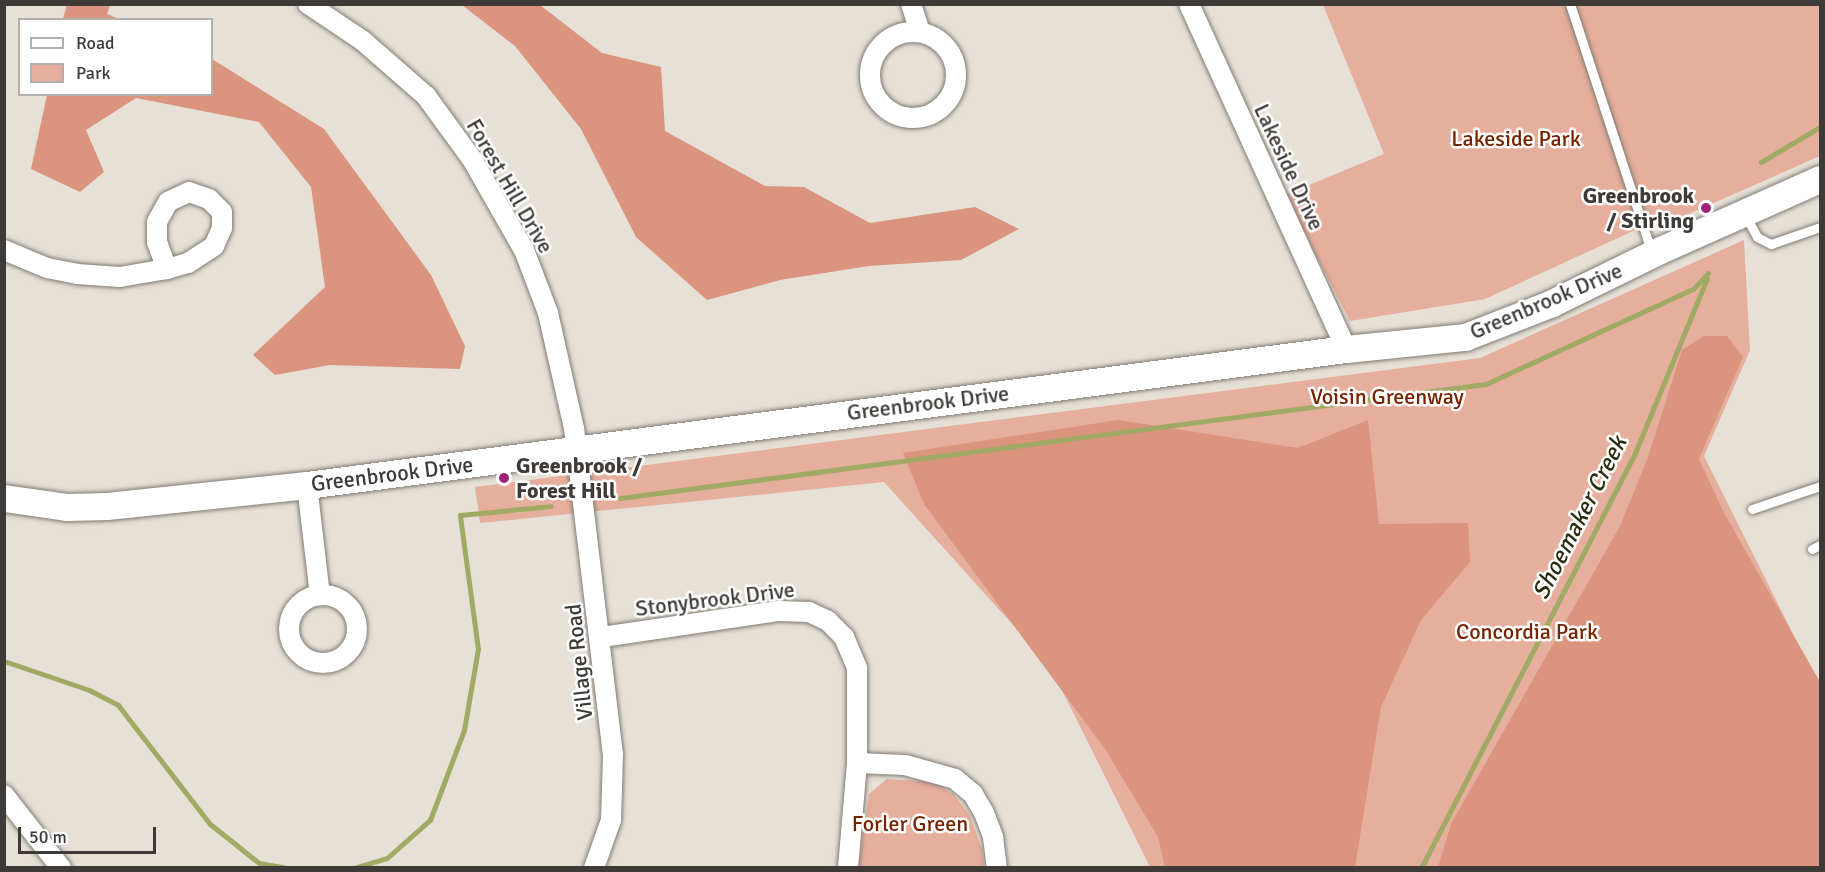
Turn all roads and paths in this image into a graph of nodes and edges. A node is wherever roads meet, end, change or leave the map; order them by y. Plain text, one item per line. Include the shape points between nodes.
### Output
1 (308, 4) edge
2 (911, 4) edge
3 (1189, 4) edge
4 (1570, 4) edge
5 (920, 32) junction
6 (1821, 179) edge
7 (1744, 213) junction
8 (1821, 227) edge
9 (4, 250) edge
10 (1652, 253) junction
11 (167, 269) dead end
12 (1346, 349) junction
13 (576, 450) junction
14 (307, 485) junction
15 (1821, 486) edge
16 (4, 498) edge
17 (1752, 509) dead end
18 (320, 595) dead end
19 (602, 637) junction
20 (857, 763) junction
21 (4, 795) edge
22 (61, 867) edge
23 (594, 867) edge
24 (848, 867) edge
25 (997, 867) edge

1 - 13 street, Forest Hill Drive via 363,41 426,96 472,159 524,250 548,312 566,383
2 - 5 street
3 - 12 street, Lakeside Drive
4 - 10 lane
5 - 5 street via 904,32 884,42 870,67 874,93 882,105 908,118 941,109 956,83 951,53 942,41
6 - 7 street, Greenbrook Drive
7 - 8 lane via 1757,237 1771,244
7 - 10 street, Greenbrook Drive
9 - 11 street via 47,268 77,274 120,277
10 - 12 street, Greenbrook Drive via 1552,303 1465,337
12 - 13 street, Greenbrook Drive
13 - 14 street, Greenbrook Drive
13 - 19 street, Village Road
14 - 16 street, Greenbrook Drive via 107,506 67,507
14 - 18 street
15 - 17 lane
19 - 20 street, Stonybrook Drive via 778,611 809,612 828,621 844,637 857,668
19 - 23 street, Village Road via 613,754 610,820
20 - 24 street, Stonybrook Drive
20 - 25 street via 905,765 955,779 973,794 984,813 993,837
21 - 22 street

